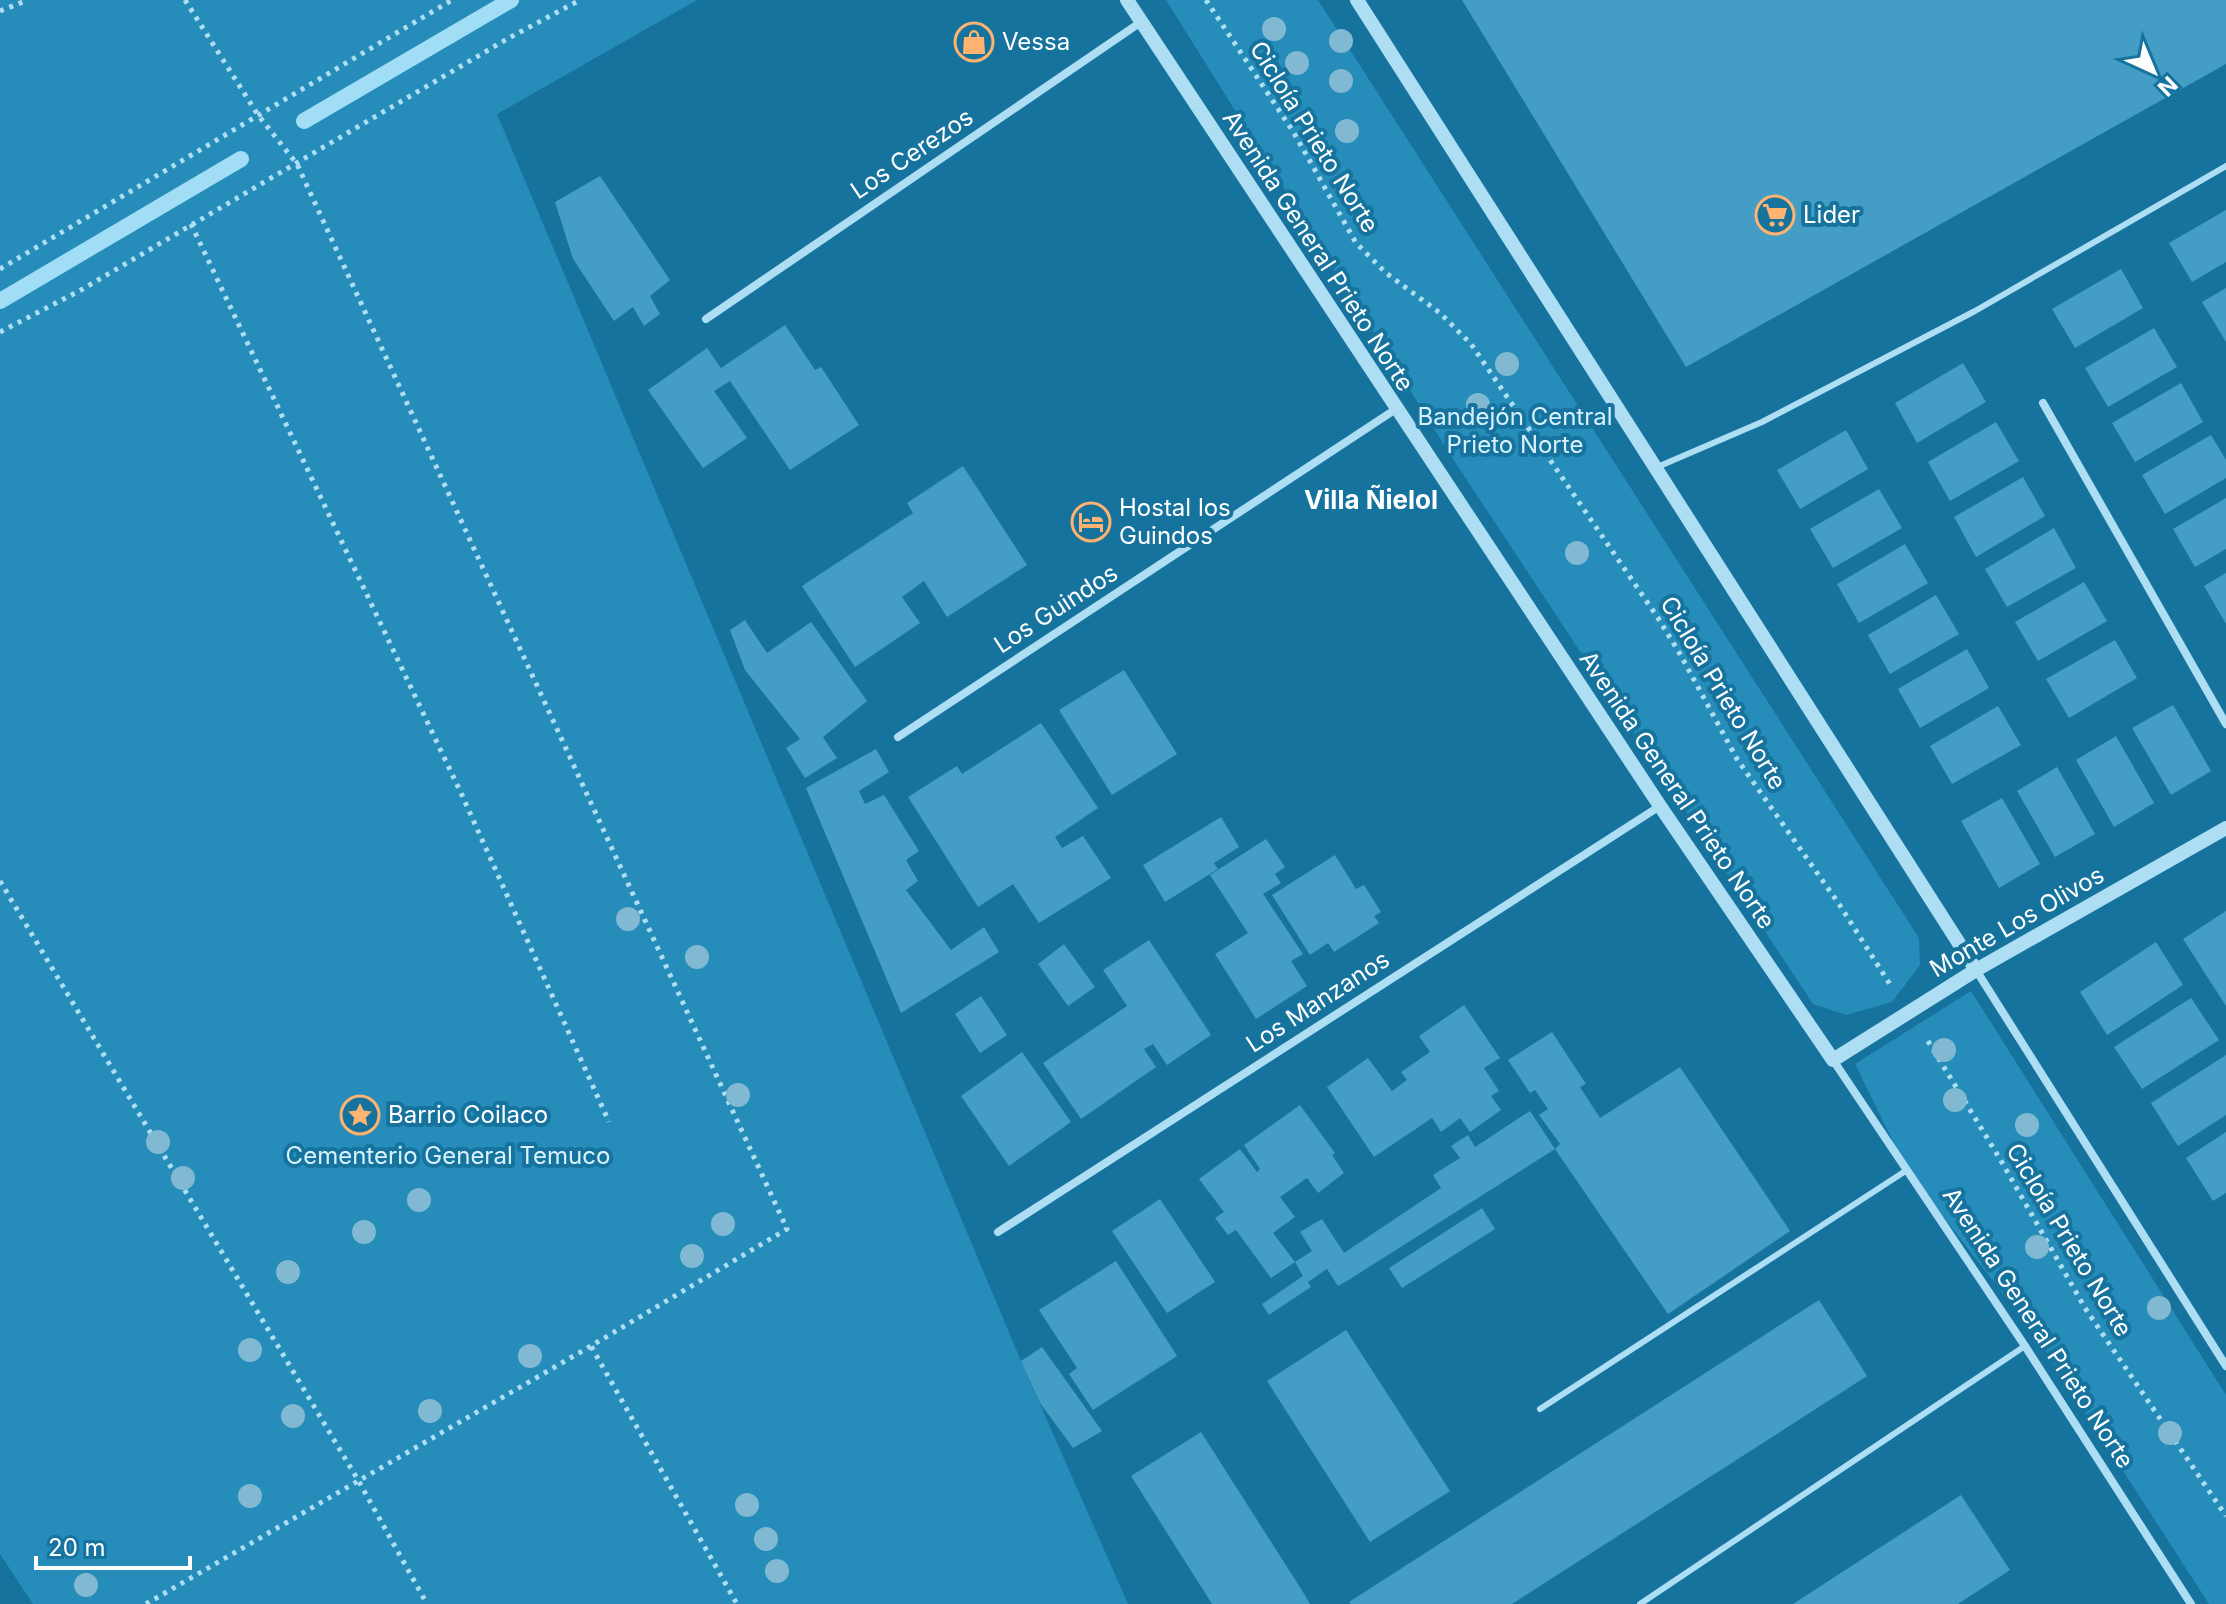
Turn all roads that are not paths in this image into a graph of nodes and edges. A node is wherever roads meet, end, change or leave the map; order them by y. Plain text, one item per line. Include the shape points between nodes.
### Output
1 (1127, 0) edge
2 (1357, 0) edge
3 (1141, 22) junction
4 (2226, 166) edge
5 (706, 319) dead end
6 (2043, 403) dead end
7 (1396, 409) junction
8 (1655, 468) junction
9 (2226, 724) edge
10 (898, 737) dead end
11 (1660, 806) junction
12 (2226, 828) edge
13 (1976, 970) junction
14 (1833, 1060) junction
15 (1907, 1170) junction
16 (998, 1232) dead end
17 (2025, 1346) junction
18 (2226, 1366) edge
19 (1540, 1409) dead end
20 (1640, 1604) edge
21 (2191, 1604) edge

1 - 3 street, Avenida General Prieto Norte
2 - 8 street
3 - 5 street, Los Cerezos
3 - 7 street, Avenida General Prieto Norte
4 - 8 lane via 1975,311 1762,422
6 - 9 street
7 - 10 street, Los Guindos
7 - 11 street, Avenida General Prieto Norte
8 - 13 street
11 - 14 street, Avenida General Prieto Norte
11 - 16 street, Los Manzanos
12 - 13 street, Monte Los Olivos
13 - 14 street, Monte Los Olivos
13 - 18 street
14 - 15 street, Avenida General Prieto Norte
15 - 17 street, Avenida General Prieto Norte
15 - 19 lane
17 - 20 lane
17 - 21 street, Avenida General Prieto Norte

